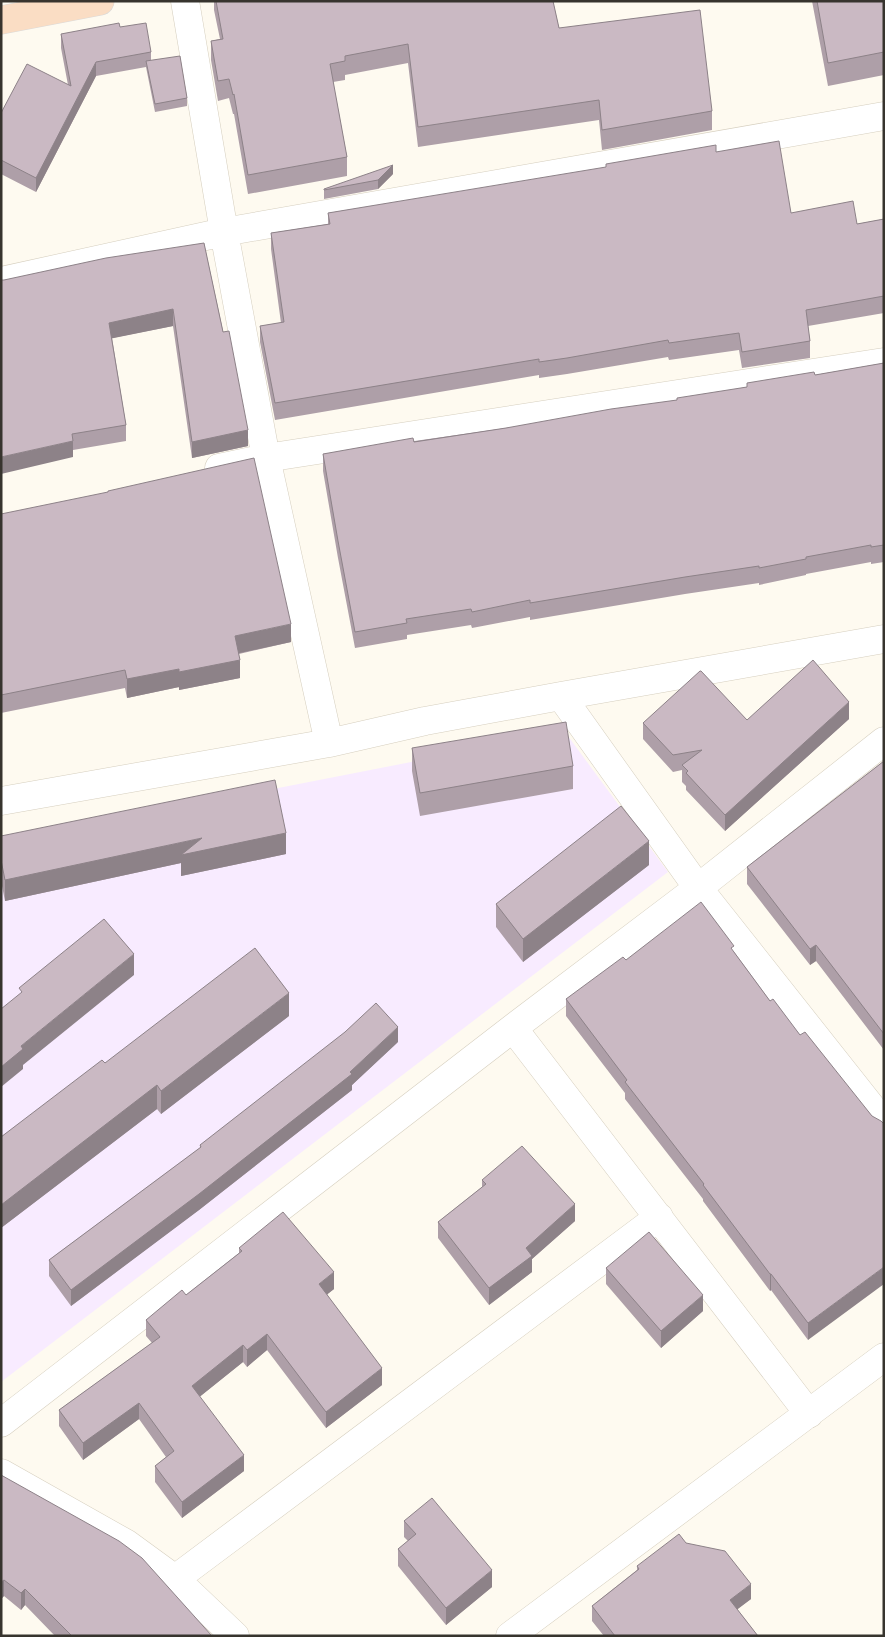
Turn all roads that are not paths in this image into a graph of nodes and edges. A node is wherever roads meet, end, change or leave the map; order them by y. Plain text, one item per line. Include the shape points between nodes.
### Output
1 (100, 1) edge
2 (185, 1) edge
3 (8, 13) edge
4 (884, 116) edge
5 (224, 232) junction
6 (1, 281) edge
7 (884, 362) edge
8 (266, 458) junction
9 (200, 472) edge
10 (884, 639) edge
11 (561, 696) junction
12 (329, 743) junction
13 (883, 743) edge
14 (1, 801) edge
15 (698, 888) junction
16 (513, 1028) junction
17 (884, 1123) edge
18 (659, 1217) junction
19 (884, 1357) edge
20 (808, 1414) junction
21 (1, 1423) edge
22 (1, 1473) edge
23 (175, 1579) junction
24 (235, 1636) edge
25 (510, 1636) edge

1 - 3 main road
2 - 5 street
4 - 5 street
5 - 6 street
5 - 8 street
7 - 8 street
8 - 9 street
8 - 12 street
10 - 11 street
11 - 12 street via 425,721
11 - 15 street
12 - 14 street
13 - 15 street
15 - 16 street
15 - 17 street
16 - 18 street
16 - 21 street
18 - 20 street
18 - 23 street
19 - 20 street
20 - 25 street
22 - 23 street via 127,1544
23 - 24 street

